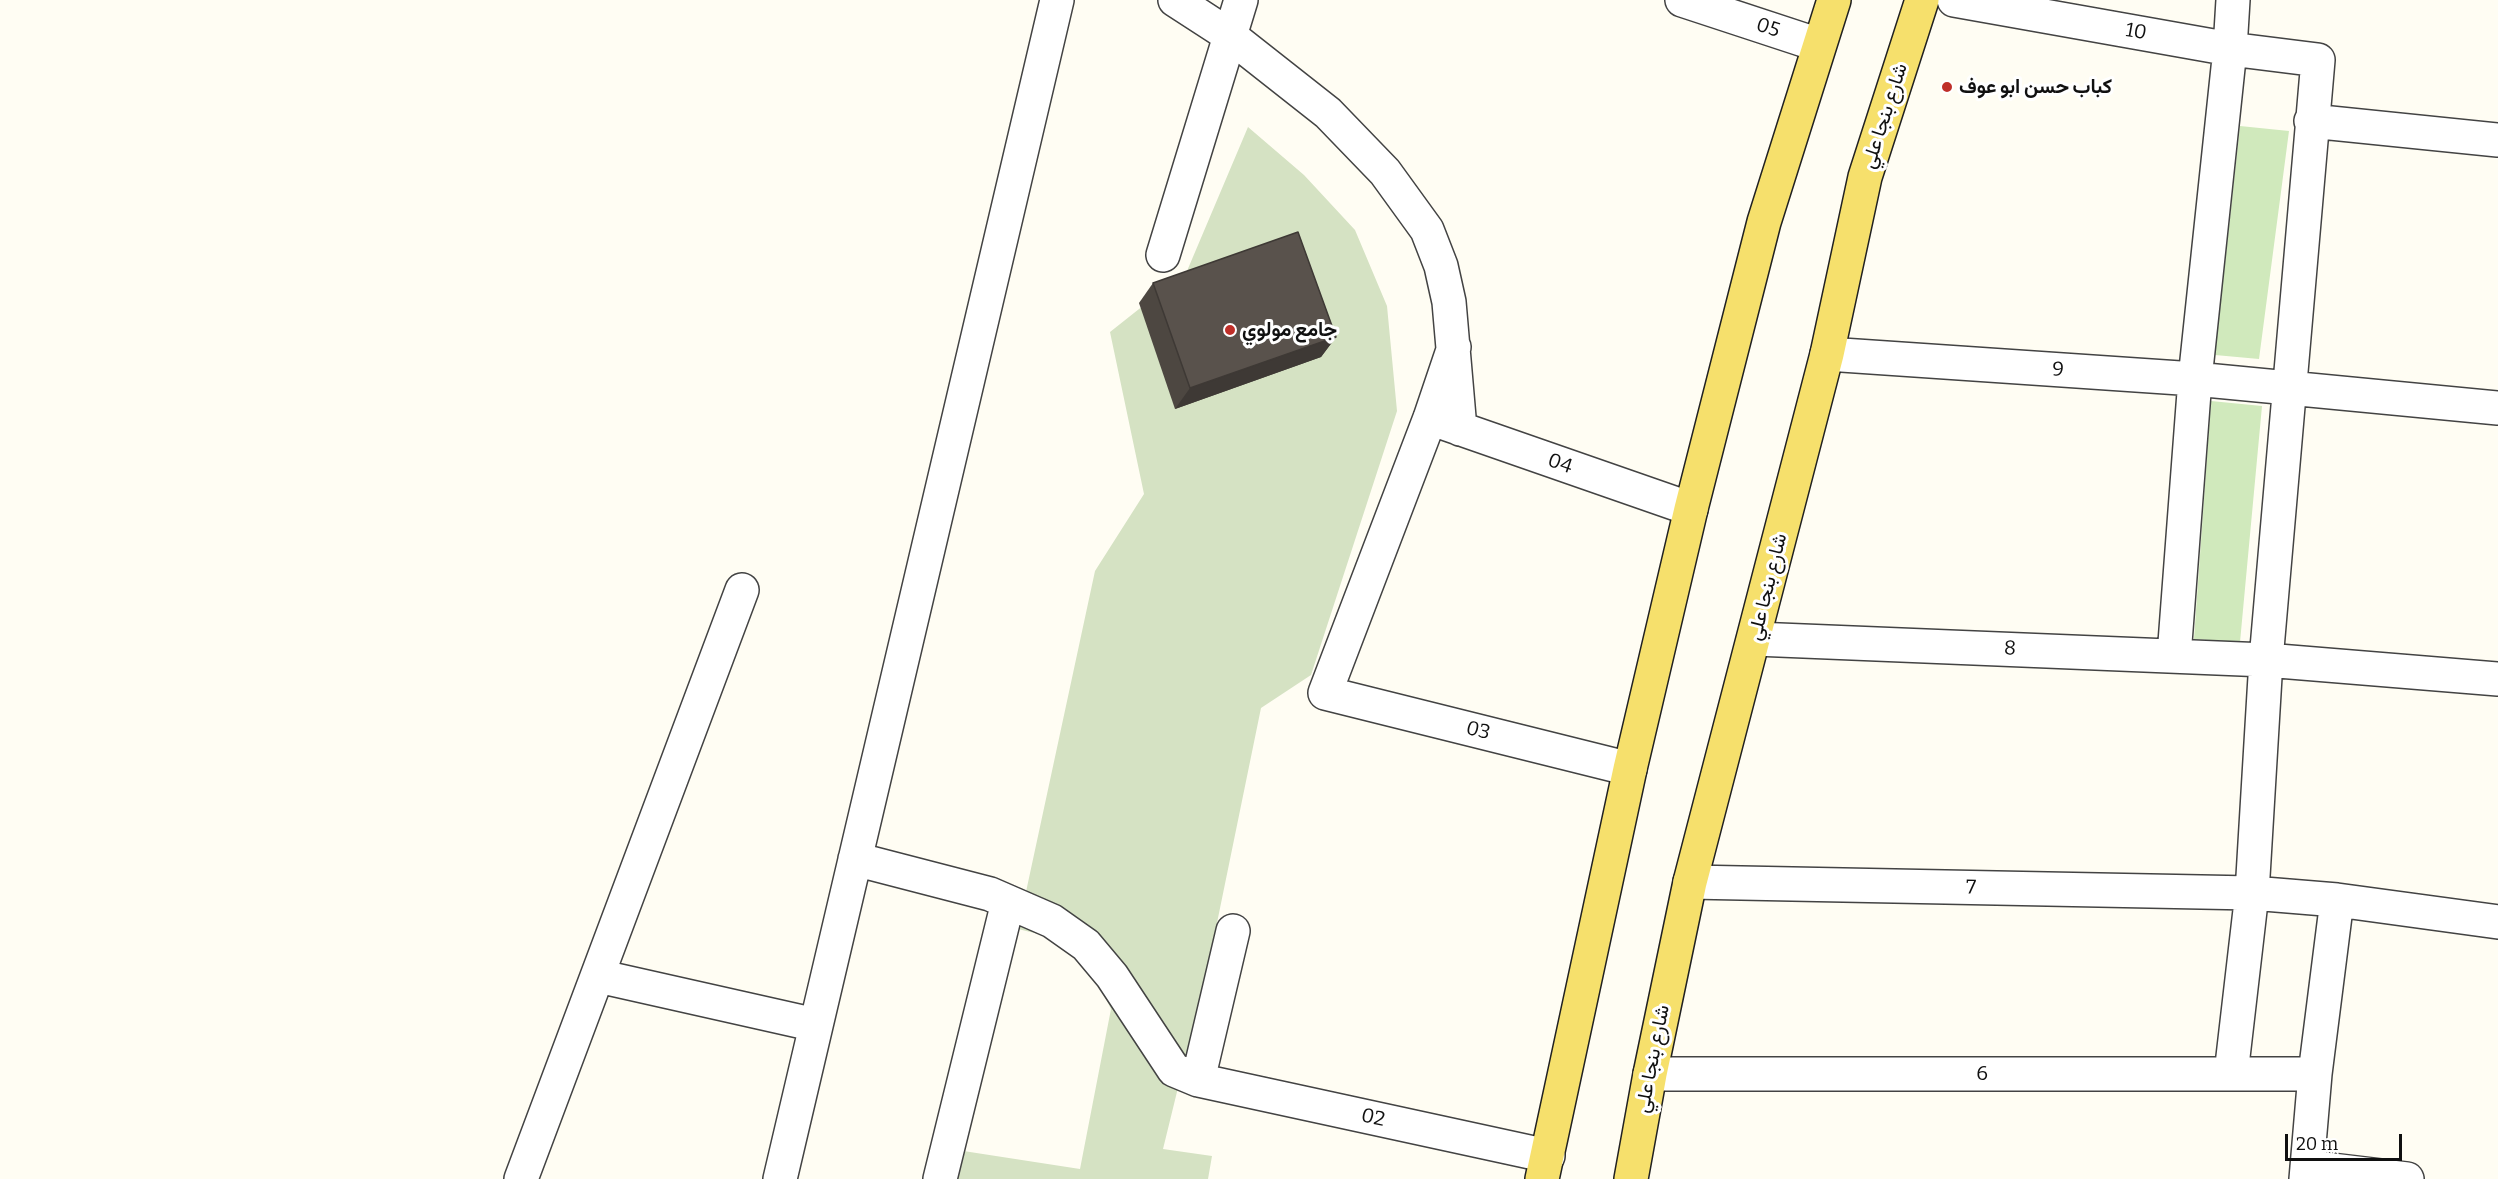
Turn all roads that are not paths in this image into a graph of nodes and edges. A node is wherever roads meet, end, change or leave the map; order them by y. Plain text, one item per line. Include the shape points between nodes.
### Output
1 (1057, 0) edge
2 (1174, 0) edge
3 (1241, 0) edge
4 (1682, 0) edge
5 (1834, 0) edge
6 (1922, 0) edge
7 (1954, 0) edge
8 (2233, 0) edge
9 (1229, 34) junction
10 (1819, 45) junction
11 (2230, 49) junction
12 (2312, 121) junction
13 (2498, 140) edge
14 (1163, 255) dead end
15 (1827, 354) junction
16 (2195, 379) junction
17 (2289, 390) junction
18 (2498, 408) edge
19 (1445, 424) junction
20 (1691, 509) junction
21 (742, 590) dead end
22 (1755, 639) junction
23 (2174, 656) junction
24 (2266, 660) junction
25 (2498, 679) edge
26 (1630, 769) junction
27 (855, 859) junction
28 (1690, 882) junction
29 (2252, 893) junction
30 (2337, 900) junction
31 (1008, 902) junction
32 (2498, 922) edge
33 (1233, 931) dead end
34 (597, 976) junction
35 (816, 1025) junction
36 (1650, 1074) junction
37 (2231, 1074) junction
38 (2315, 1074) junction
39 (1198, 1080) junction
40 (1545, 1167) edge
41 (2306, 1173) edge
42 (521, 1179) edge
43 (780, 1179) edge
44 (940, 1179) edge
45 (1630, 1179) edge
46 (2407, 1179) edge

1 - 27 street
2 - 9 street
3 - 9 street
4 - 10 street, 05
5 - 10 main road
6 - 15 main road, شارع بنجا علي via 1865,177
7 - 11 street, 10
8 - 11 street
9 - 14 street
9 - 19 street via 1328,113 1385,172 1427,230 1441,266 1454,347
10 - 20 main road via 1764,222
11 - 12 street, 10 via 2318,60
11 - 16 street
12 - 13 street
12 - 17 street
15 - 16 street, 9
15 - 22 main road, شارع بنجا علي
16 - 17 street, 9
16 - 23 street
17 - 18 street, 9
17 - 24 street
19 - 20 street, 04
19 - 26 street, 03 via 1325,693
20 - 26 main road
21 - 34 street
22 - 23 street, 8
22 - 28 main road, شارع بنجا علي
23 - 24 street, 8
24 - 25 street, 8
24 - 29 street
26 - 40 main road
27 - 31 street, 02
27 - 35 street
28 - 29 street, 7
28 - 36 main road, شارع بنجا علي
29 - 30 street, 7
29 - 37 street
30 - 32 street, 7
30 - 38 street
31 - 39 street, 02 via 1052,921 1086,945 1112,976 1174,1070
31 - 44 street
33 - 39 street
34 - 35 street
34 - 42 street
35 - 43 street
36 - 37 street, 6
36 - 45 main road, شارع بنجا علي
37 - 38 street, 6
38 - 41 street
39 - 40 street, 02
41 - 46 street

